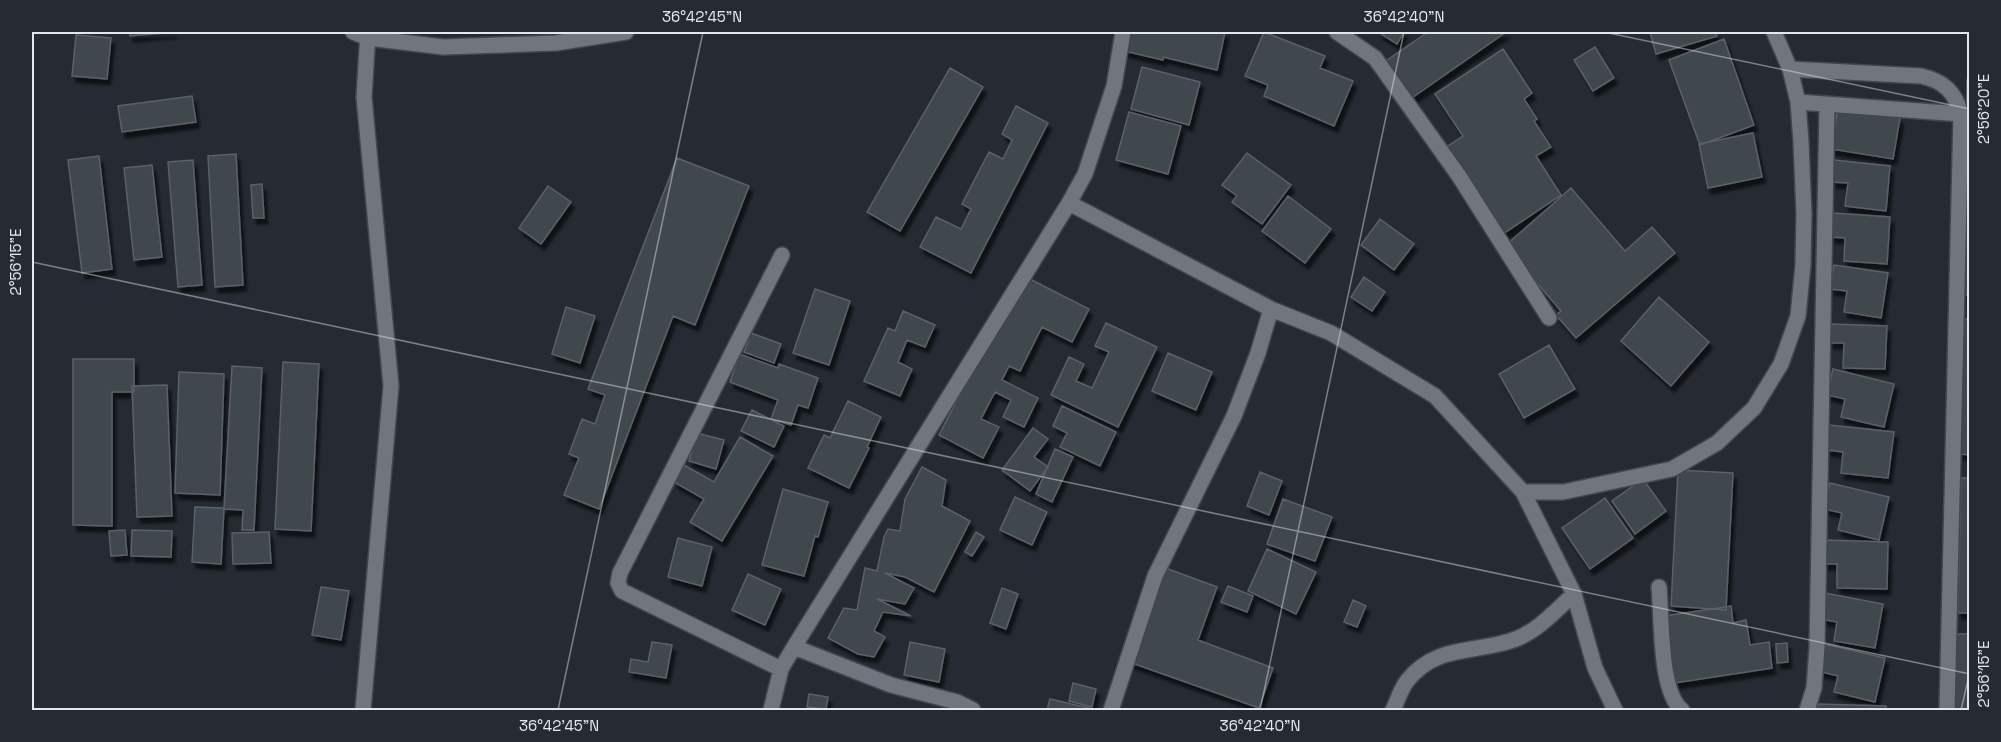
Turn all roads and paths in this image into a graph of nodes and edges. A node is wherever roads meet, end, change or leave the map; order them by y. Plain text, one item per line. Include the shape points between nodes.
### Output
1 (353, 32) edge
2 (626, 32) edge
3 (1123, 32) edge
4 (1337, 32) edge
5 (1774, 32) edge
6 (368, 35) edge
7 (1790, 69) junction
8 (1798, 102) junction
9 (1827, 105) junction
10 (1961, 114) junction
11 (1069, 203) junction
12 (782, 255) dead end
13 (1271, 309) junction
14 (1549, 318) dead end
15 (1523, 492) junction
16 (1659, 586) dead end
17 (1574, 594) junction
18 (794, 646) junction
19 (781, 669) junction
20 (363, 711) edge
21 (771, 711) edge
22 (973, 711) edge
23 (1111, 711) edge
24 (1393, 711) edge
25 (1615, 711) edge
26 (1682, 711) edge
27 (1807, 711) edge
28 (1947, 711) edge

1 - 6 street
2 - 6 street via 556,43 443,47
3 - 11 street via 1114,86 1085,174
4 - 14 street via 1375,58 1459,176
5 - 7 street
6 - 20 street via 364,97 391,386
7 - 8 street
7 - 10 street via 1933,79 1952,93
8 - 9 street
8 - 15 street via 1804,214 1798,316 1781,364 1754,408 1717,443 1672,469 1563,492
9 - 10 street
9 - 27 street via 1817,647 1814,688
10 - 28 street
11 - 13 street
11 - 18 street
12 - 19 street via 620,573 618,584 622,591
13 - 15 street via 1331,333 1435,396
13 - 23 street via 1234,416 1155,576
15 - 17 street
16 - 26 street via 1668,688
17 - 24 street via 1540,626 1516,639 1445,653 1423,666 1406,682
17 - 25 street via 1595,668
18 - 19 street
18 - 22 street via 891,685 957,702
19 - 21 street

